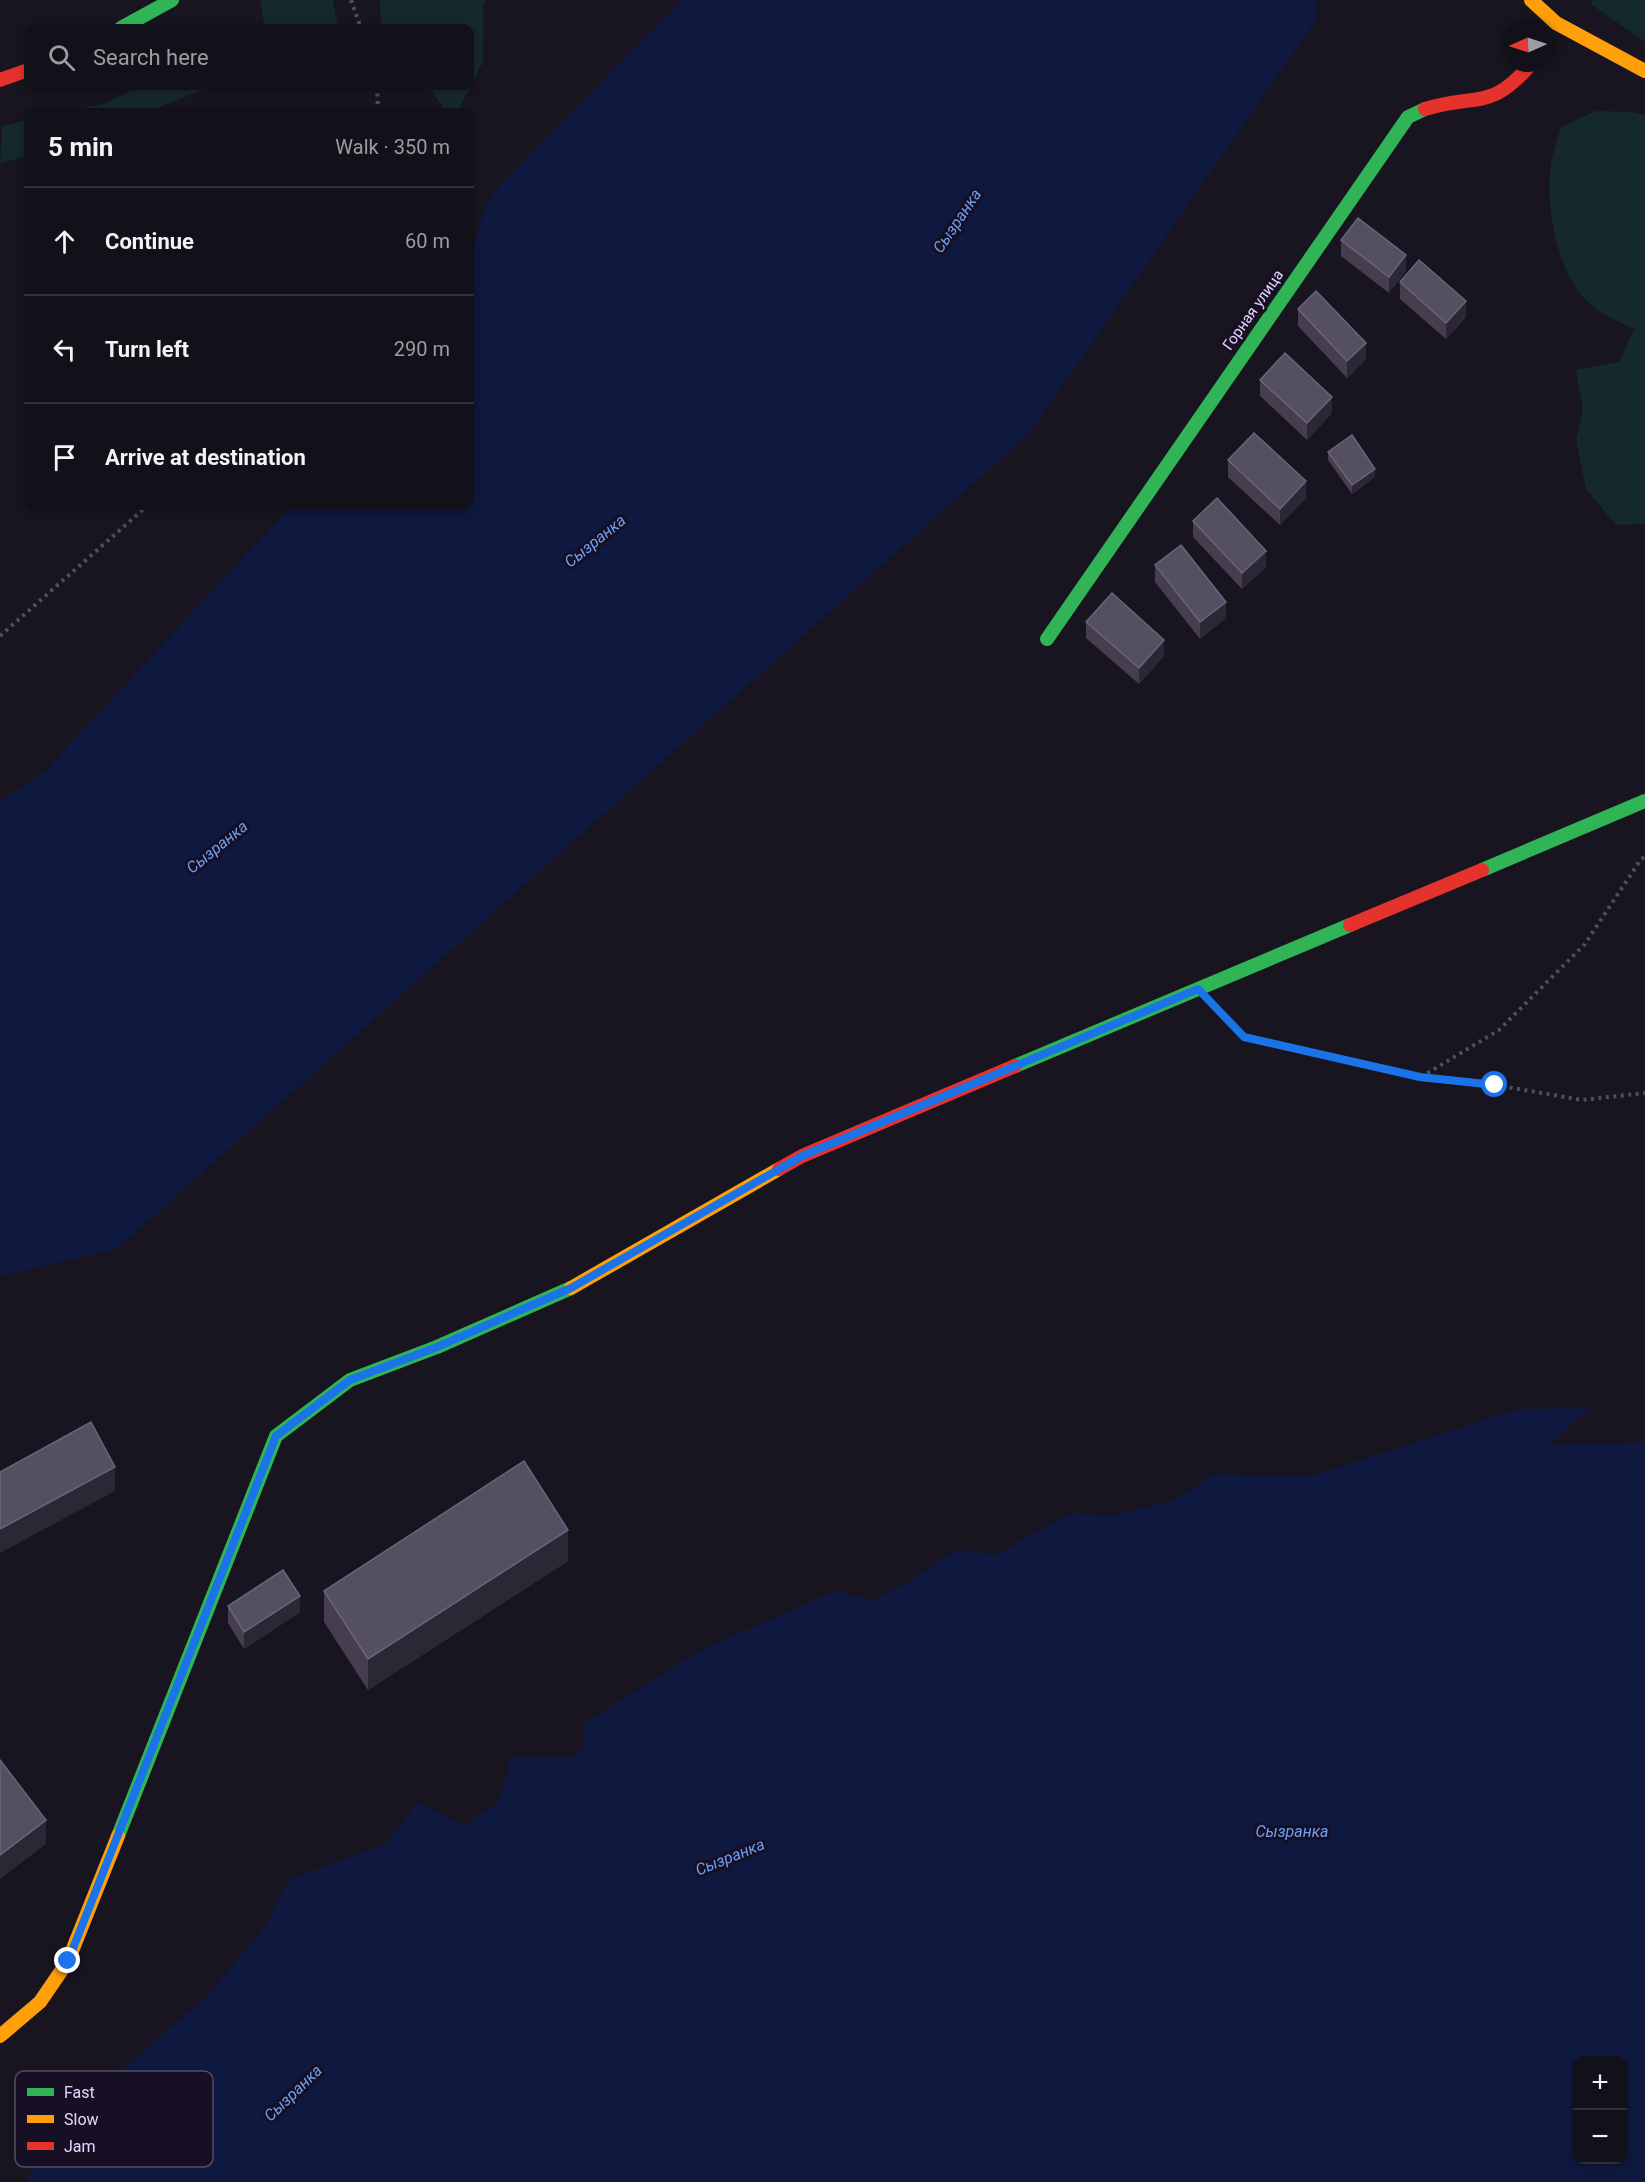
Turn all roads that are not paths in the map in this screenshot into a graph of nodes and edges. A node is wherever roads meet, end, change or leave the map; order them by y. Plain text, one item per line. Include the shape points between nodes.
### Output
1 (172, 0) edge
2 (1531, 0) edge
3 (128, 24) edge
4 (24, 71) edge
5 (1645, 71) edge
6 (1524, 72) edge
7 (0, 80) edge
8 (1047, 639) dead end
9 (1645, 801) edge
10 (0, 2036) edge

1 - 3 street
2 - 5 street via 1556,22
4 - 7 street
6 - 8 street, Горная улица via 1507,90 1488,99 1458,100 1423,108 1408,117
9 - 10 street via 802,1156 571,1288 350,1380 276,1436 68,1961 40,2002

